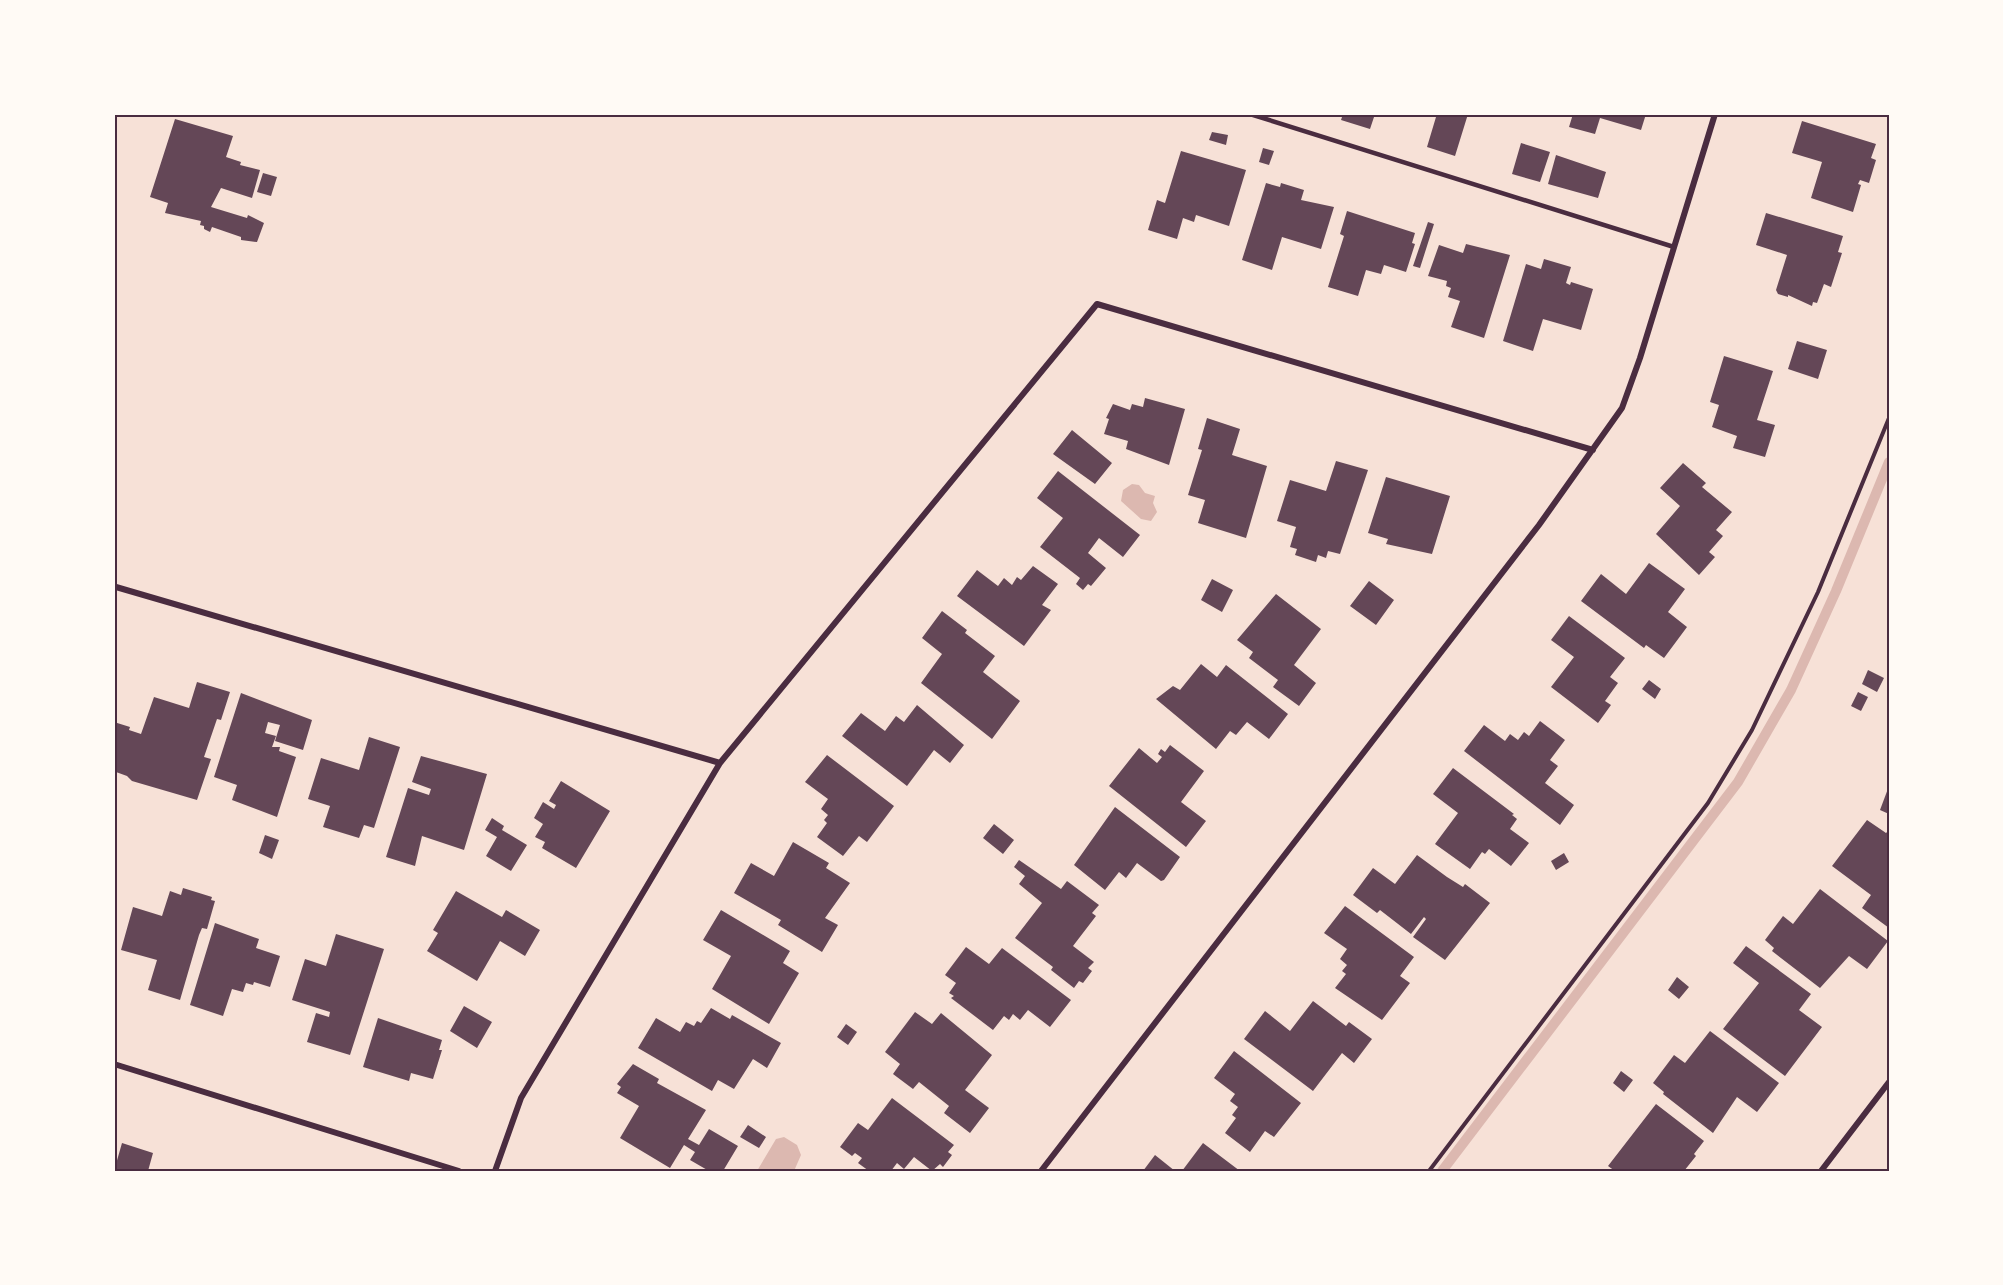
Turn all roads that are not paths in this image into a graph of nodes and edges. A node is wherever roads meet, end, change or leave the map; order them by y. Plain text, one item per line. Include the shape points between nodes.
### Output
1 (1250, 114) edge
2 (1715, 114) edge
3 (1674, 247) junction
4 (1593, 450) junction
5 (116, 587) dead end
6 (720, 763) junction
7 (114, 1064) edge
8 (1889, 1082) edge
9 (459, 1171) edge
10 (495, 1171) edge
11 (1041, 1171) edge
12 (1821, 1171) edge

1 - 3 lane
2 - 3 street
3 - 4 street via 1622,408
4 - 6 street via 1097,304
4 - 11 street
5 - 6 street
6 - 10 street via 521,1098
7 - 9 street
8 - 12 street

